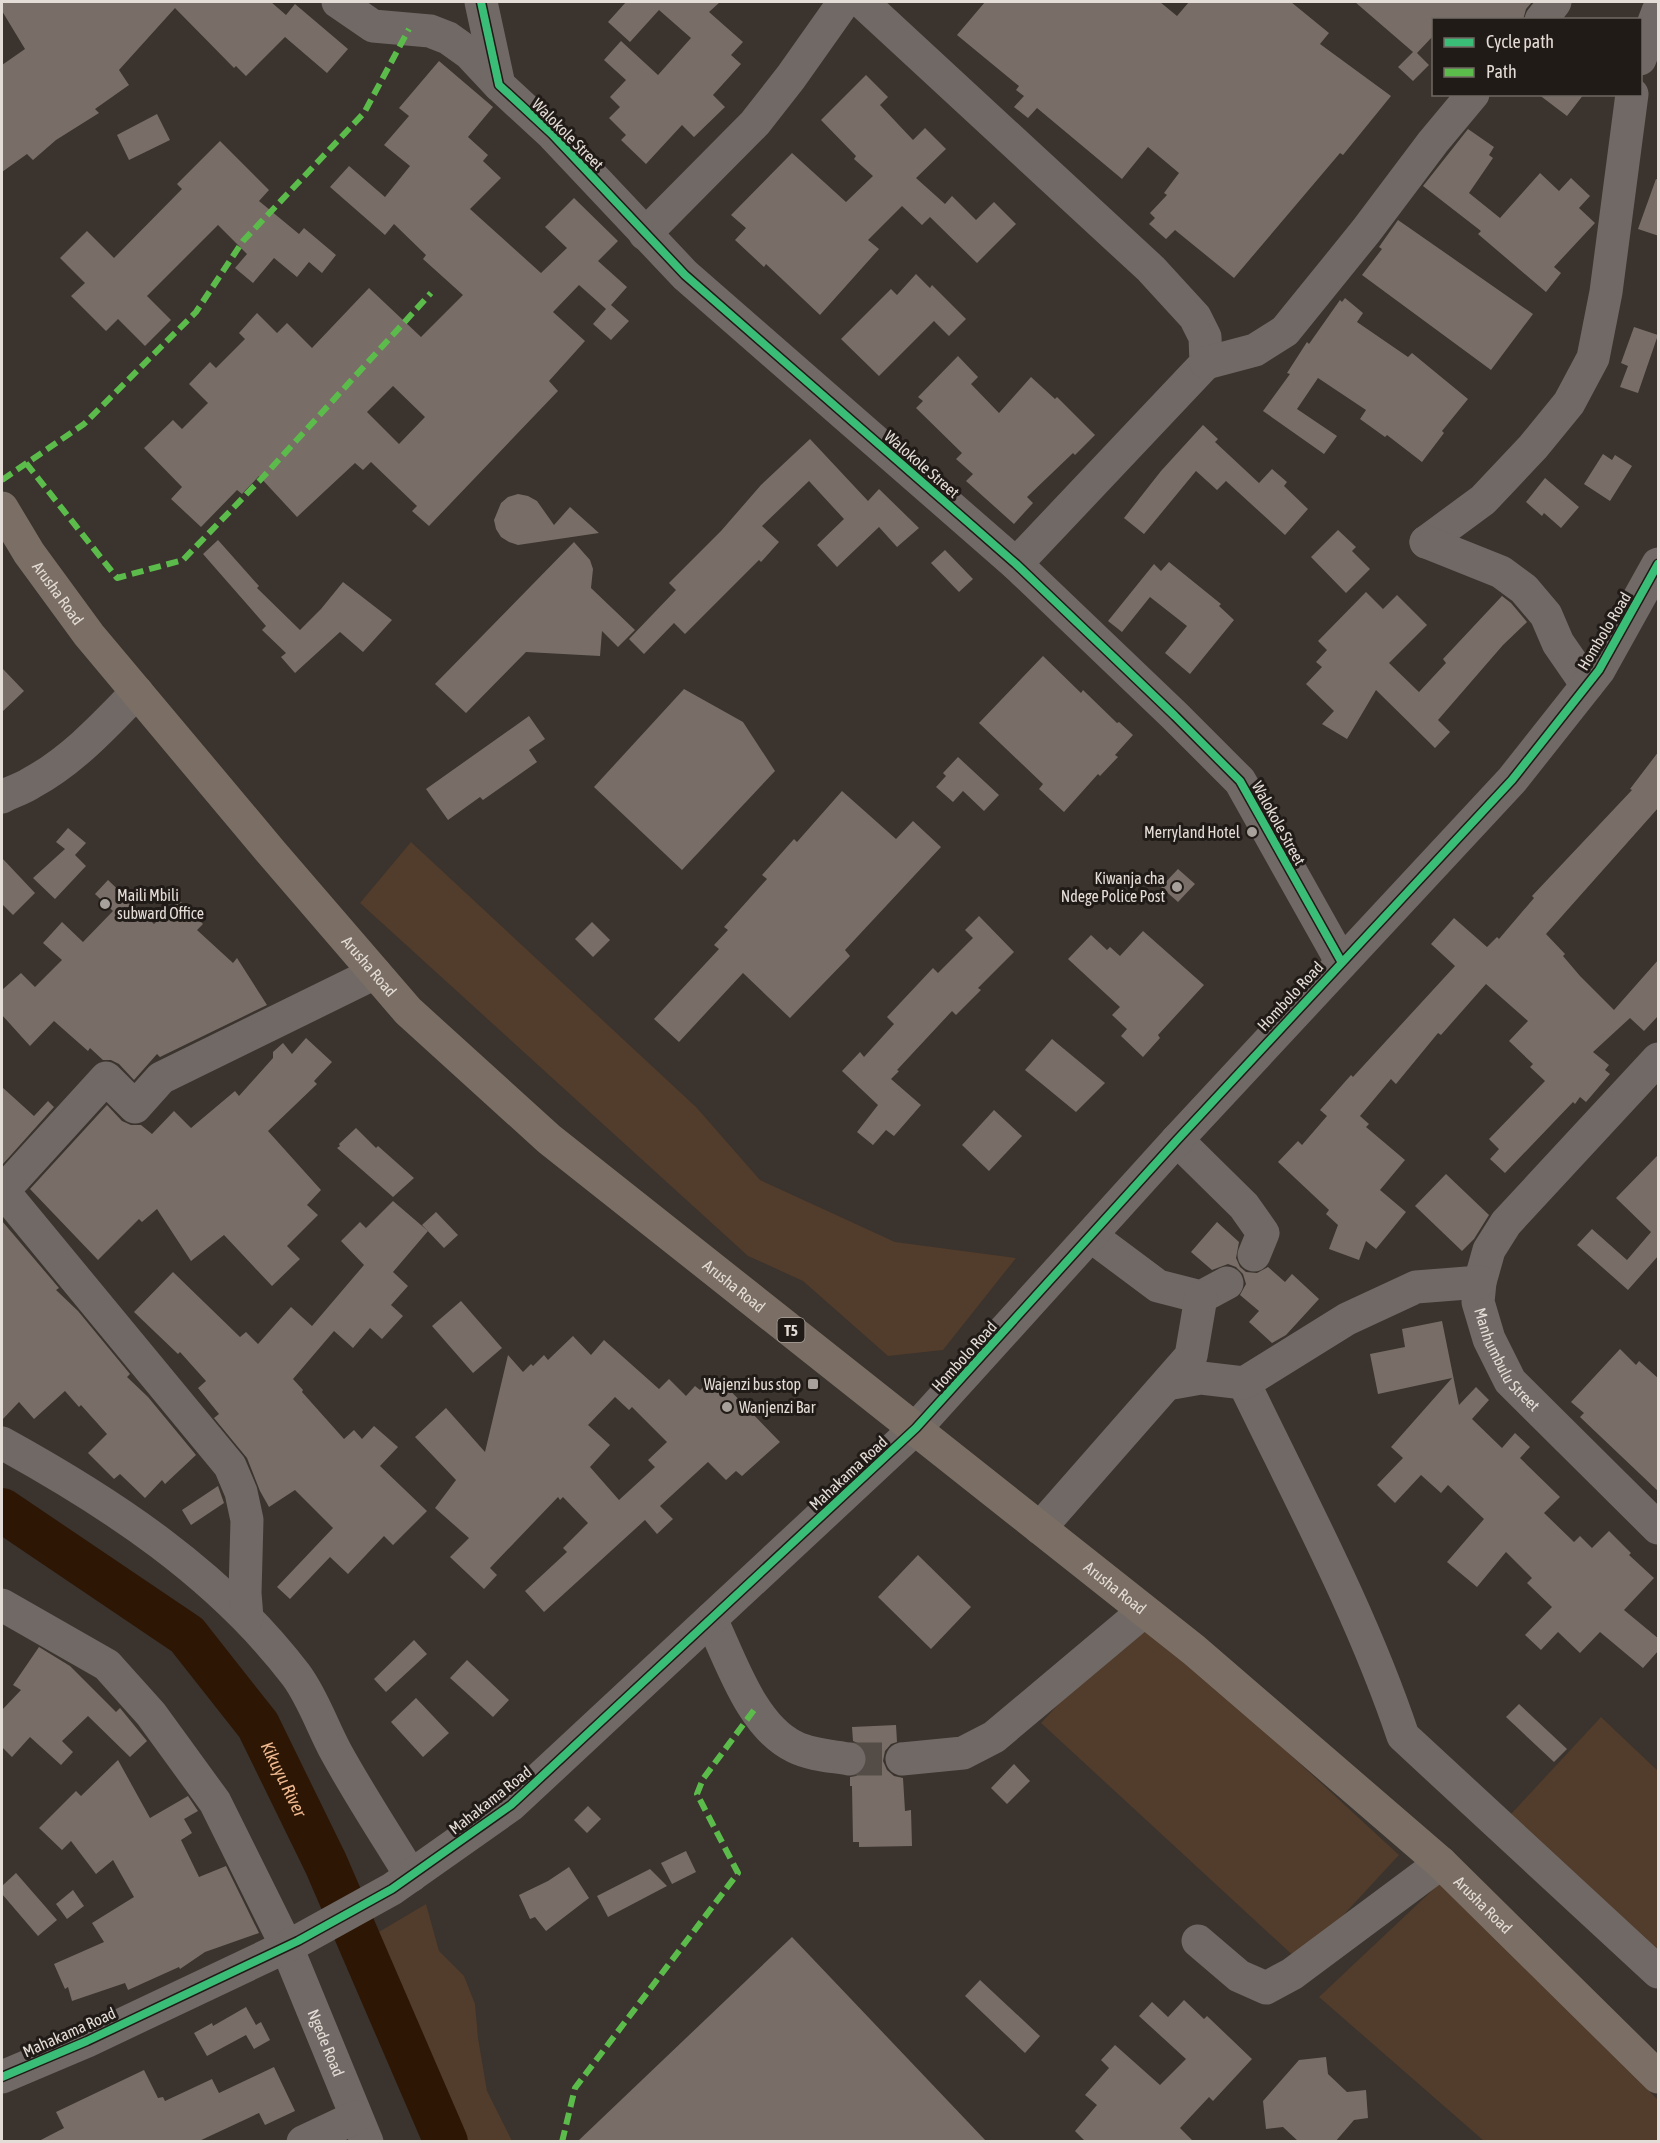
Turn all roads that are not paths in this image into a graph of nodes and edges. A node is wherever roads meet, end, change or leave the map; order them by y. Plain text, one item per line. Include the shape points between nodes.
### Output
1 (338, 2) edge
2 (481, 2) edge
3 (844, 2) edge
4 (862, 2) edge
5 (1555, 2) edge
6 (1659, 11) edge
7 (1543, 18) edge
8 (1642, 56) edge
9 (499, 85) junction
10 (1471, 96) edge
11 (1632, 96) edge
12 (645, 234) junction
13 (1206, 363) junction
14 (2, 508) edge
15 (1016, 564) junction
16 (1659, 564) edge
17 (1587, 685) junction
18 (137, 692) junction
19 (2, 797) edge
20 (1341, 961) junction
21 (375, 973) junction
22 (1659, 1059) edge
23 (1177, 1140) junction
24 (1091, 1236) junction
25 (1254, 1255) dead end
26 (1480, 1282) junction
27 (1244, 1383) junction
28 (1167, 1384) junction
29 (916, 1428) junction
30 (2, 1443) edge
31 (1040, 1528) junction
32 (1659, 1528) edge
33 (2, 1605) edge
34 (1144, 1611) junction
35 (247, 1618) junction
36 (711, 1619) junction
37 (849, 1759) tunnel mouth
38 (902, 1760) tunnel mouth
39 (1441, 1863) junction
40 (401, 1883) junction
41 (1198, 1941) dead end
42 (292, 1943) junction
43 (1659, 1972) edge
44 (2, 2077) edge
45 (1659, 2077) edge
46 (362, 2129) edge
47 (303, 2142) edge

1 - 9 street, Walokole Street via 373,26 430,30 448,38 469,53
2 - 9 street
3 - 12 street via 755,123
4 - 13 street via 1151,269 1195,317 1205,337
5 - 7 street
6 - 8 street
9 - 12 street, Walokole Street via 552,134
10 - 13 street via 1285,332 1255,350
11 - 17 street via 1606,292 1593,358 1569,403 1533,447 1483,500 1426,542 1501,572 1524,590 1546,615 1558,643
12 - 15 street, Walokole Street via 685,275
13 - 15 street
14 - 18 highway, Arusha Road / T5 via 29,553 89,635
15 - 20 street, Walokole Street via 1240,781
16 - 17 street, Hombolo Road
17 - 20 street, Hombolo Road via 1512,780
18 - 19 street via 97,733 60,763 32,783
18 - 21 highway, Arusha Road / T5
20 - 23 street, Hombolo Road
21 - 29 highway, Arusha Road / T5 via 408,1011 549,1139
21 - 35 street via 161,1078 135,1107 106,1078 3,1191 230,1466 247,1520
22 - 26 street, Manhumbulu Street via 1506,1223 1489,1250
23 - 24 street, Hombolo Road
23 - 25 street via 1244,1206 1263,1233
24 - 28 street via 1158,1287 1214,1290 1191,1356
24 - 29 street, Hombolo Road
26 - 27 street via 1416,1287 1347,1319
26 - 32 street, Manhumbulu Street via 1478,1302 1510,1381
27 - 28 street via 1201,1378
27 - 43 street via 1345,1593 1403,1737
28 - 31 street
29 - 31 highway, Arusha Road / T5
29 - 36 street, Mahakama Road
30 - 35 street via 59,1475 176,1554
31 - 34 highway, Arusha Road / T5
33 - 42 street, Ngede Road via 107,1665 151,1714 215,1802
34 - 38 street via 994,1737 963,1753
34 - 39 highway, Arusha Road / T5
35 - 40 street via 306,1692
36 - 37 street via 754,1710 780,1739 798,1749
36 - 40 street, Mahakama Road via 511,1804
39 - 41 street via 1292,1974 1266,1988 1239,1976
39 - 45 highway, Arusha Road / T5
40 - 42 street, Mahakama Road
42 - 44 street, Mahakama Road
42 - 46 street, Ngede Road
46 - 47 street

